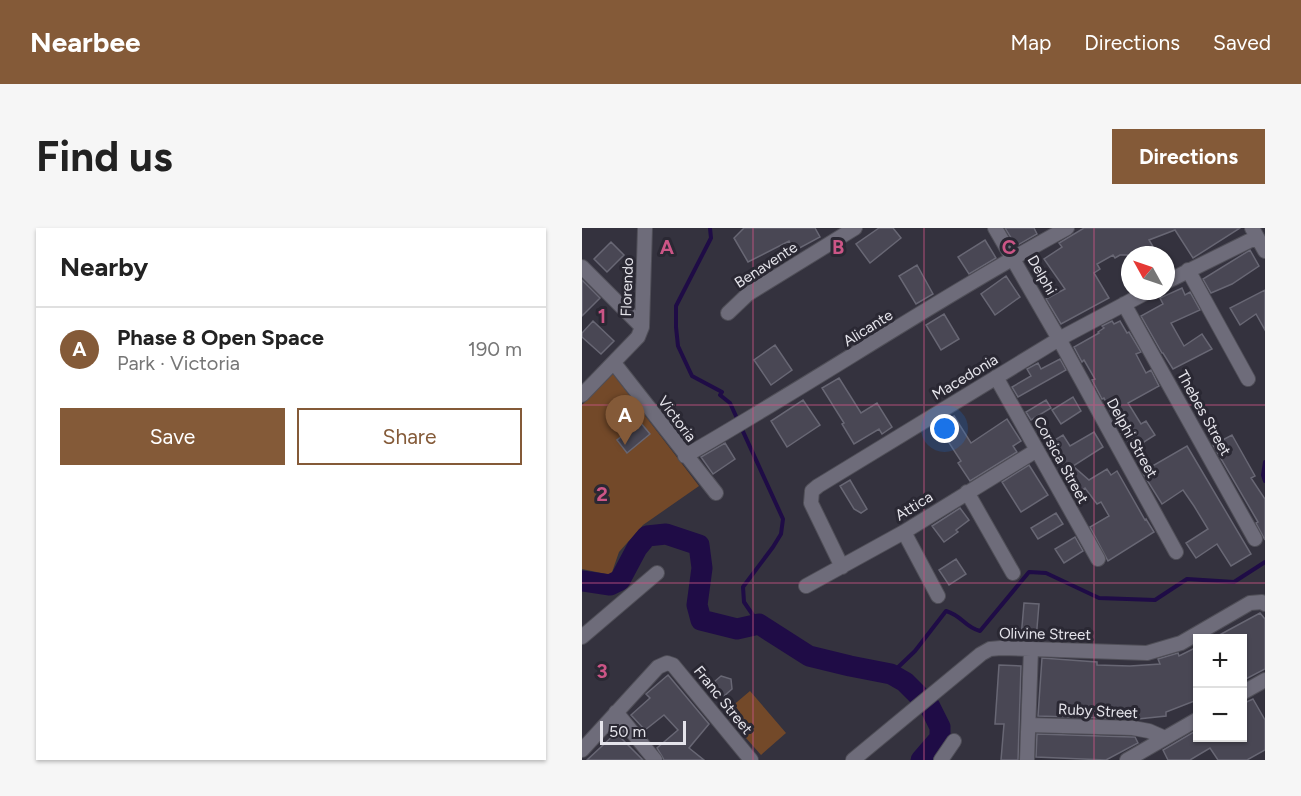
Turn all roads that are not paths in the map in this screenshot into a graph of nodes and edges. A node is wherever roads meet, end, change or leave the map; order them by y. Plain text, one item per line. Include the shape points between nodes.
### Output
1 (645, 228) edge
2 (855, 228) edge
3 (995, 228) edge
4 (1067, 228) edge
5 (1254, 232) edge
6 (1265, 250) edge
7 (1013, 258) junction
8 (582, 267) edge
9 (1188, 270) junction
10 (1175, 277) edge
11 (1132, 300) edge
12 (1124, 304) junction
13 (728, 313) dead end
14 (642, 327) junction
15 (1059, 339) junction
16 (614, 363) junction
17 (996, 377) junction
18 (1248, 379) dead end
19 (582, 395) edge
20 (1037, 450) junction
21 (685, 456) junction
22 (968, 492) junction
23 (716, 494) dead end
24 (904, 532) junction
25 (1255, 539) dead end
26 (1176, 552) dead end
27 (1098, 559) dead end
28 (842, 567) junction
29 (657, 573) dead end
30 (1013, 573) dead end
31 (806, 586) dead end
32 (938, 596) dead end
33 (1264, 603) edge
34 (582, 637) edge
35 (1031, 649) junction
36 (1265, 680) edge
37 (1247, 690) edge
38 (616, 712) junction
39 (1193, 721) edge
40 (1029, 725) junction
41 (1165, 738) junction
42 (954, 741) dead end
43 (582, 750) edge
44 (655, 760) edge
45 (751, 760) edge
46 (853, 760) edge
47 (941, 760) edge
48 (1027, 760) edge
49 (1127, 760) edge

1 - 14 street, Florendo
2 - 13 street, Benavente via 748,294
3 - 7 street, Delphi
4 - 7 street, Alicante
5 - 6 street
5 - 9 street
7 - 15 street, Delphi
7 - 21 street, Alicante
8 - 14 street
9 - 10 street
9 - 18 street
11 - 12 street, Macedonia
12 - 15 street, Macedonia
12 - 25 street, Thebes Street
14 - 16 street, Florendo
15 - 17 street, Macedonia
15 - 26 street, Delphi Street
16 - 19 street, Florendo
16 - 21 street, Victoria
17 - 20 street, Corsica Street
17 - 28 street, Macedonia via 812,491 811,503
20 - 22 street, Attica
20 - 27 street, Corsica Street
21 - 23 street, Victoria
22 - 24 street, Attica
22 - 30 street
24 - 28 street, Attica
24 - 32 street
28 - 31 street, Attica
29 - 34 street
33 - 35 street, Olivine Street via 1250,603 1181,643 1158,651
35 - 40 street
35 - 46 street, Olivine Street via 990,650 981,654
36 - 37 street
38 - 43 street
38 - 44 street
38 - 45 street, Franc Street via 658,668 667,663 673,665
39 - 41 street
40 - 41 street, Ruby Street via 1133,728
40 - 48 street
41 - 49 street
42 - 47 street

